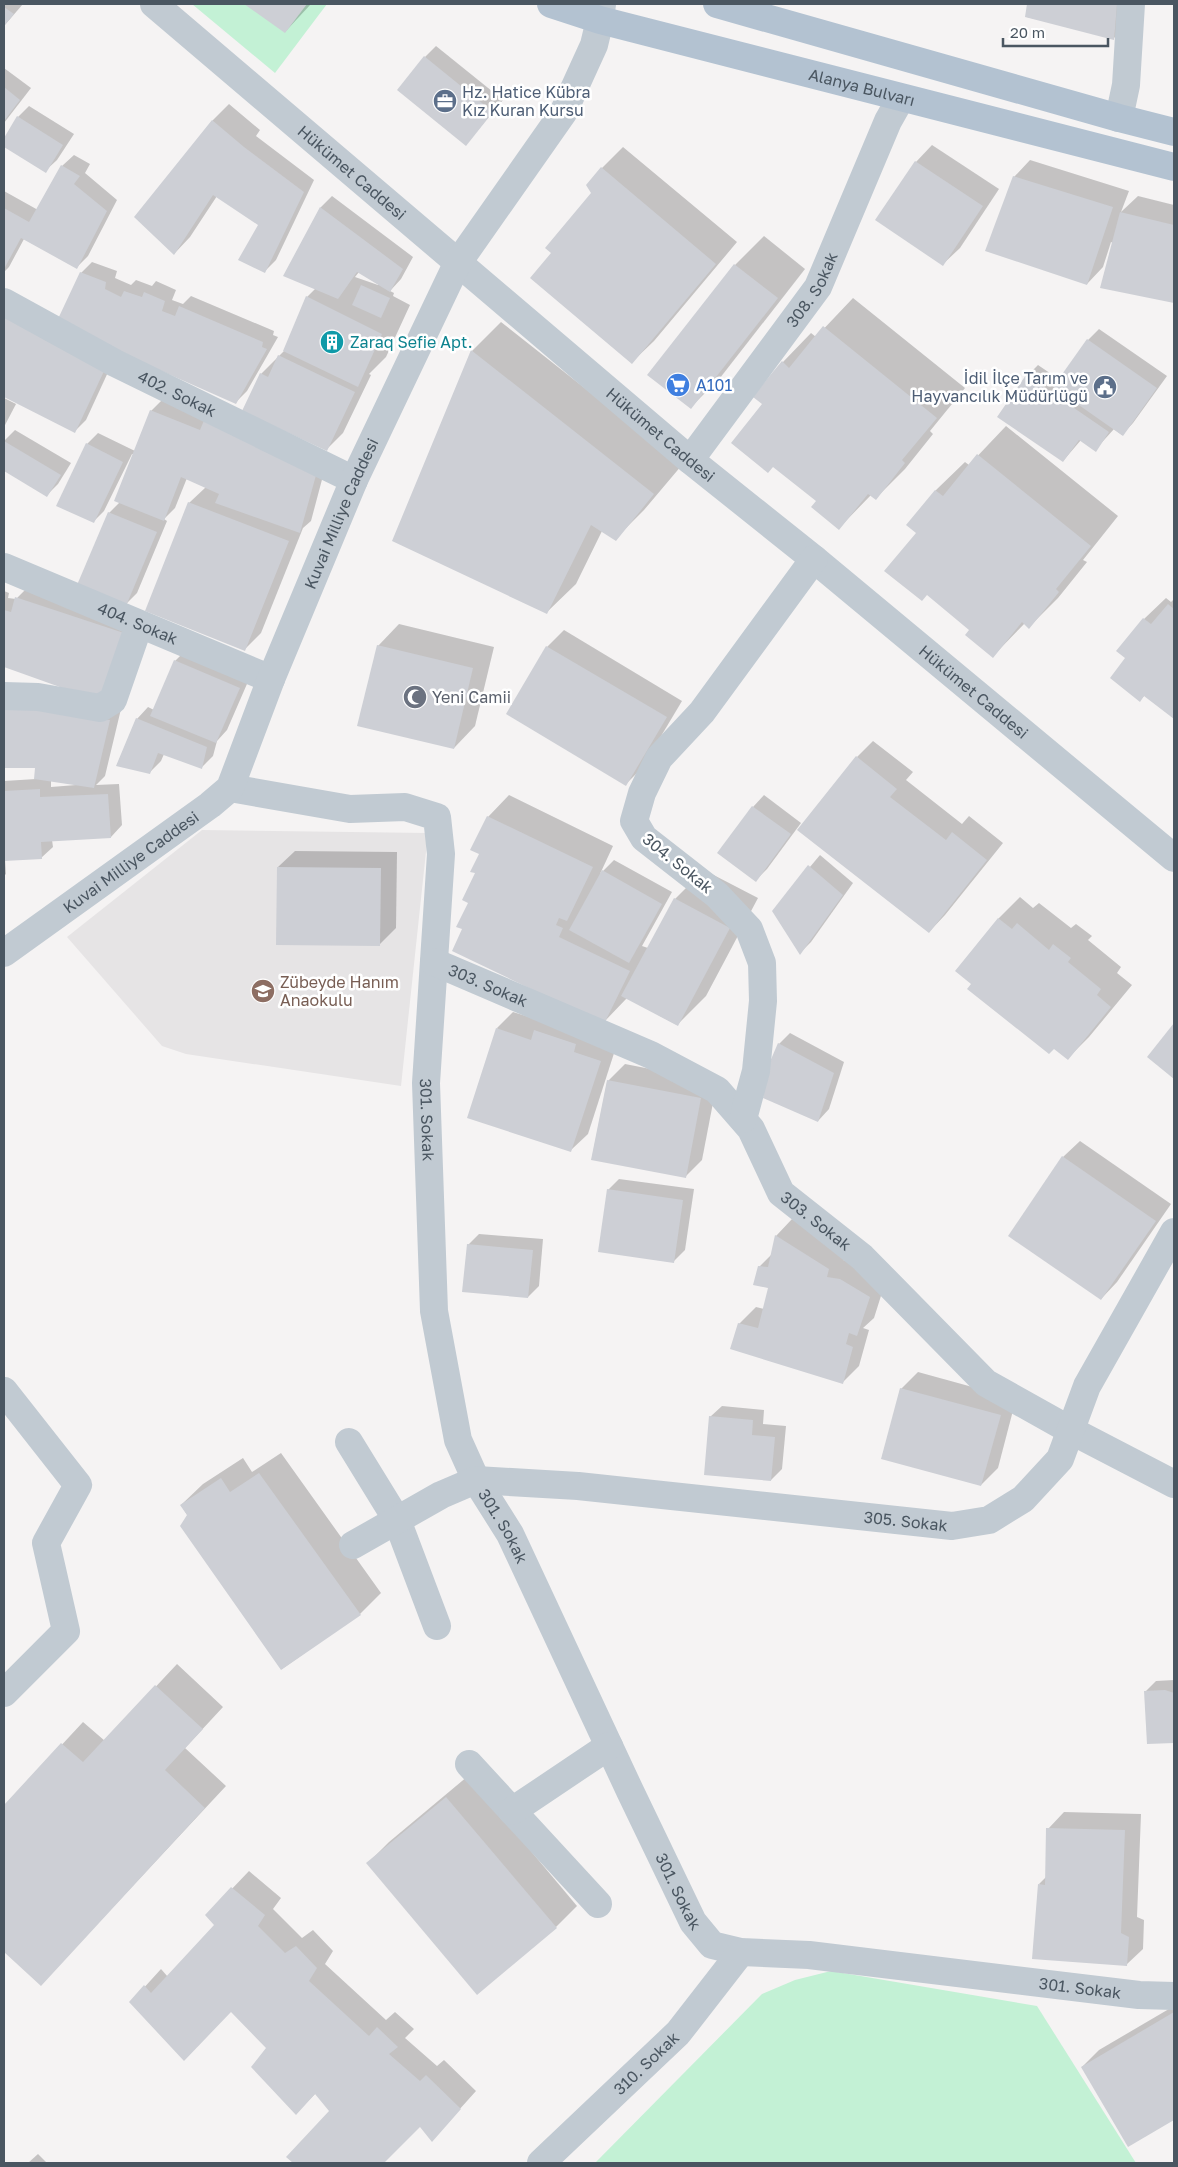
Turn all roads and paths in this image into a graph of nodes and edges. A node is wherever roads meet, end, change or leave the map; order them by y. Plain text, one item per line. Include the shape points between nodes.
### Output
1 (154, 4) edge
2 (551, 4) edge
3 (717, 4) edge
4 (1130, 4) edge
5 (601, 12) edge
6 (901, 98) junction
7 (1119, 118) junction
8 (1174, 132) edge
9 (1174, 167) edge
10 (457, 264) junction
11 (4, 302) edge
12 (690, 460) junction
13 (354, 480) junction
14 (814, 559) junction
15 (4, 567) edge
16 (139, 625) junction
17 (271, 679) junction
18 (4, 696) edge
19 (230, 788) junction
20 (1174, 858) edge
21 (4, 953) edge
22 (434, 962) junction
23 (743, 1119) junction
24 (1174, 1232) edge
25 (4, 1391) edge
26 (1070, 1430) junction
27 (348, 1442) dead end
28 (476, 1480) junction
29 (1174, 1484) edge
30 (397, 1520) junction
31 (354, 1545) dead end
32 (437, 1626) dead end
33 (4, 1693) edge
34 (609, 1746) junction
35 (469, 1764) dead end
36 (512, 1811) junction
37 (598, 1904) dead end
38 (741, 1952) junction
39 (1174, 1996) edge
40 (541, 2163) edge

1 - 10 street, Hükümet Caddesi
2 - 5 main road, Alanya Bulvarı
3 - 7 main road
4 - 7 street via 1126,85
5 - 6 main road, Alanya Bulvarı
5 - 10 street, Kuvai Milliye Caddesi via 594,45 563,113
6 - 9 main road, Alanya Bulvarı
6 - 12 street, 308. Sokak via 888,121 818,287
7 - 8 main road
10 - 12 street, Hükümet Caddesi
10 - 13 street, Kuvai Milliye Caddesi
11 - 13 street, 402. Sokak via 115,363
12 - 14 street, Hükümet Caddesi
13 - 17 street, Kuvai Milliye Caddesi
14 - 20 street, Hükümet Caddesi
14 - 23 street, 304. Sokak via 702,712 660,758 642,793 634,821 644,838 717,895 749,929 762,963 763,1001 756,1071
15 - 16 street, 404. Sokak
16 - 17 street, 404. Sokak
16 - 18 street via 113,700 100,708 38,697
17 - 19 street, Kuvai Milliye Caddesi
19 - 21 street, Kuvai Milliye Caddesi
19 - 22 street, 301. Sokak via 350,809 405,808 438,817 441,854
22 - 23 street, 303. Sokak via 651,1055 717,1090
22 - 28 street, 301. Sokak via 426,1083 434,1311 458,1440
23 - 26 street, 303. Sokak via 751,1129 781,1193 862,1257 986,1383
24 - 26 street, 305. Sokak via 1087,1386
25 - 33 street via 78,1485 46,1543 66,1631
26 - 28 street, 305. Sokak via 1060,1459 1023,1499 989,1520 952,1526 578,1486
26 - 29 street, 303. Sokak
27 - 30 street
28 - 30 street
28 - 34 street, 301. Sokak via 510,1534
30 - 31 street
30 - 32 street
34 - 36 street
34 - 38 street, 301. Sokak via 693,1922 712,1945
35 - 36 street
36 - 37 street
38 - 39 street, 301. Sokak via 809,1954 1139,1995
38 - 40 street, 310. Sokak via 678,2033

